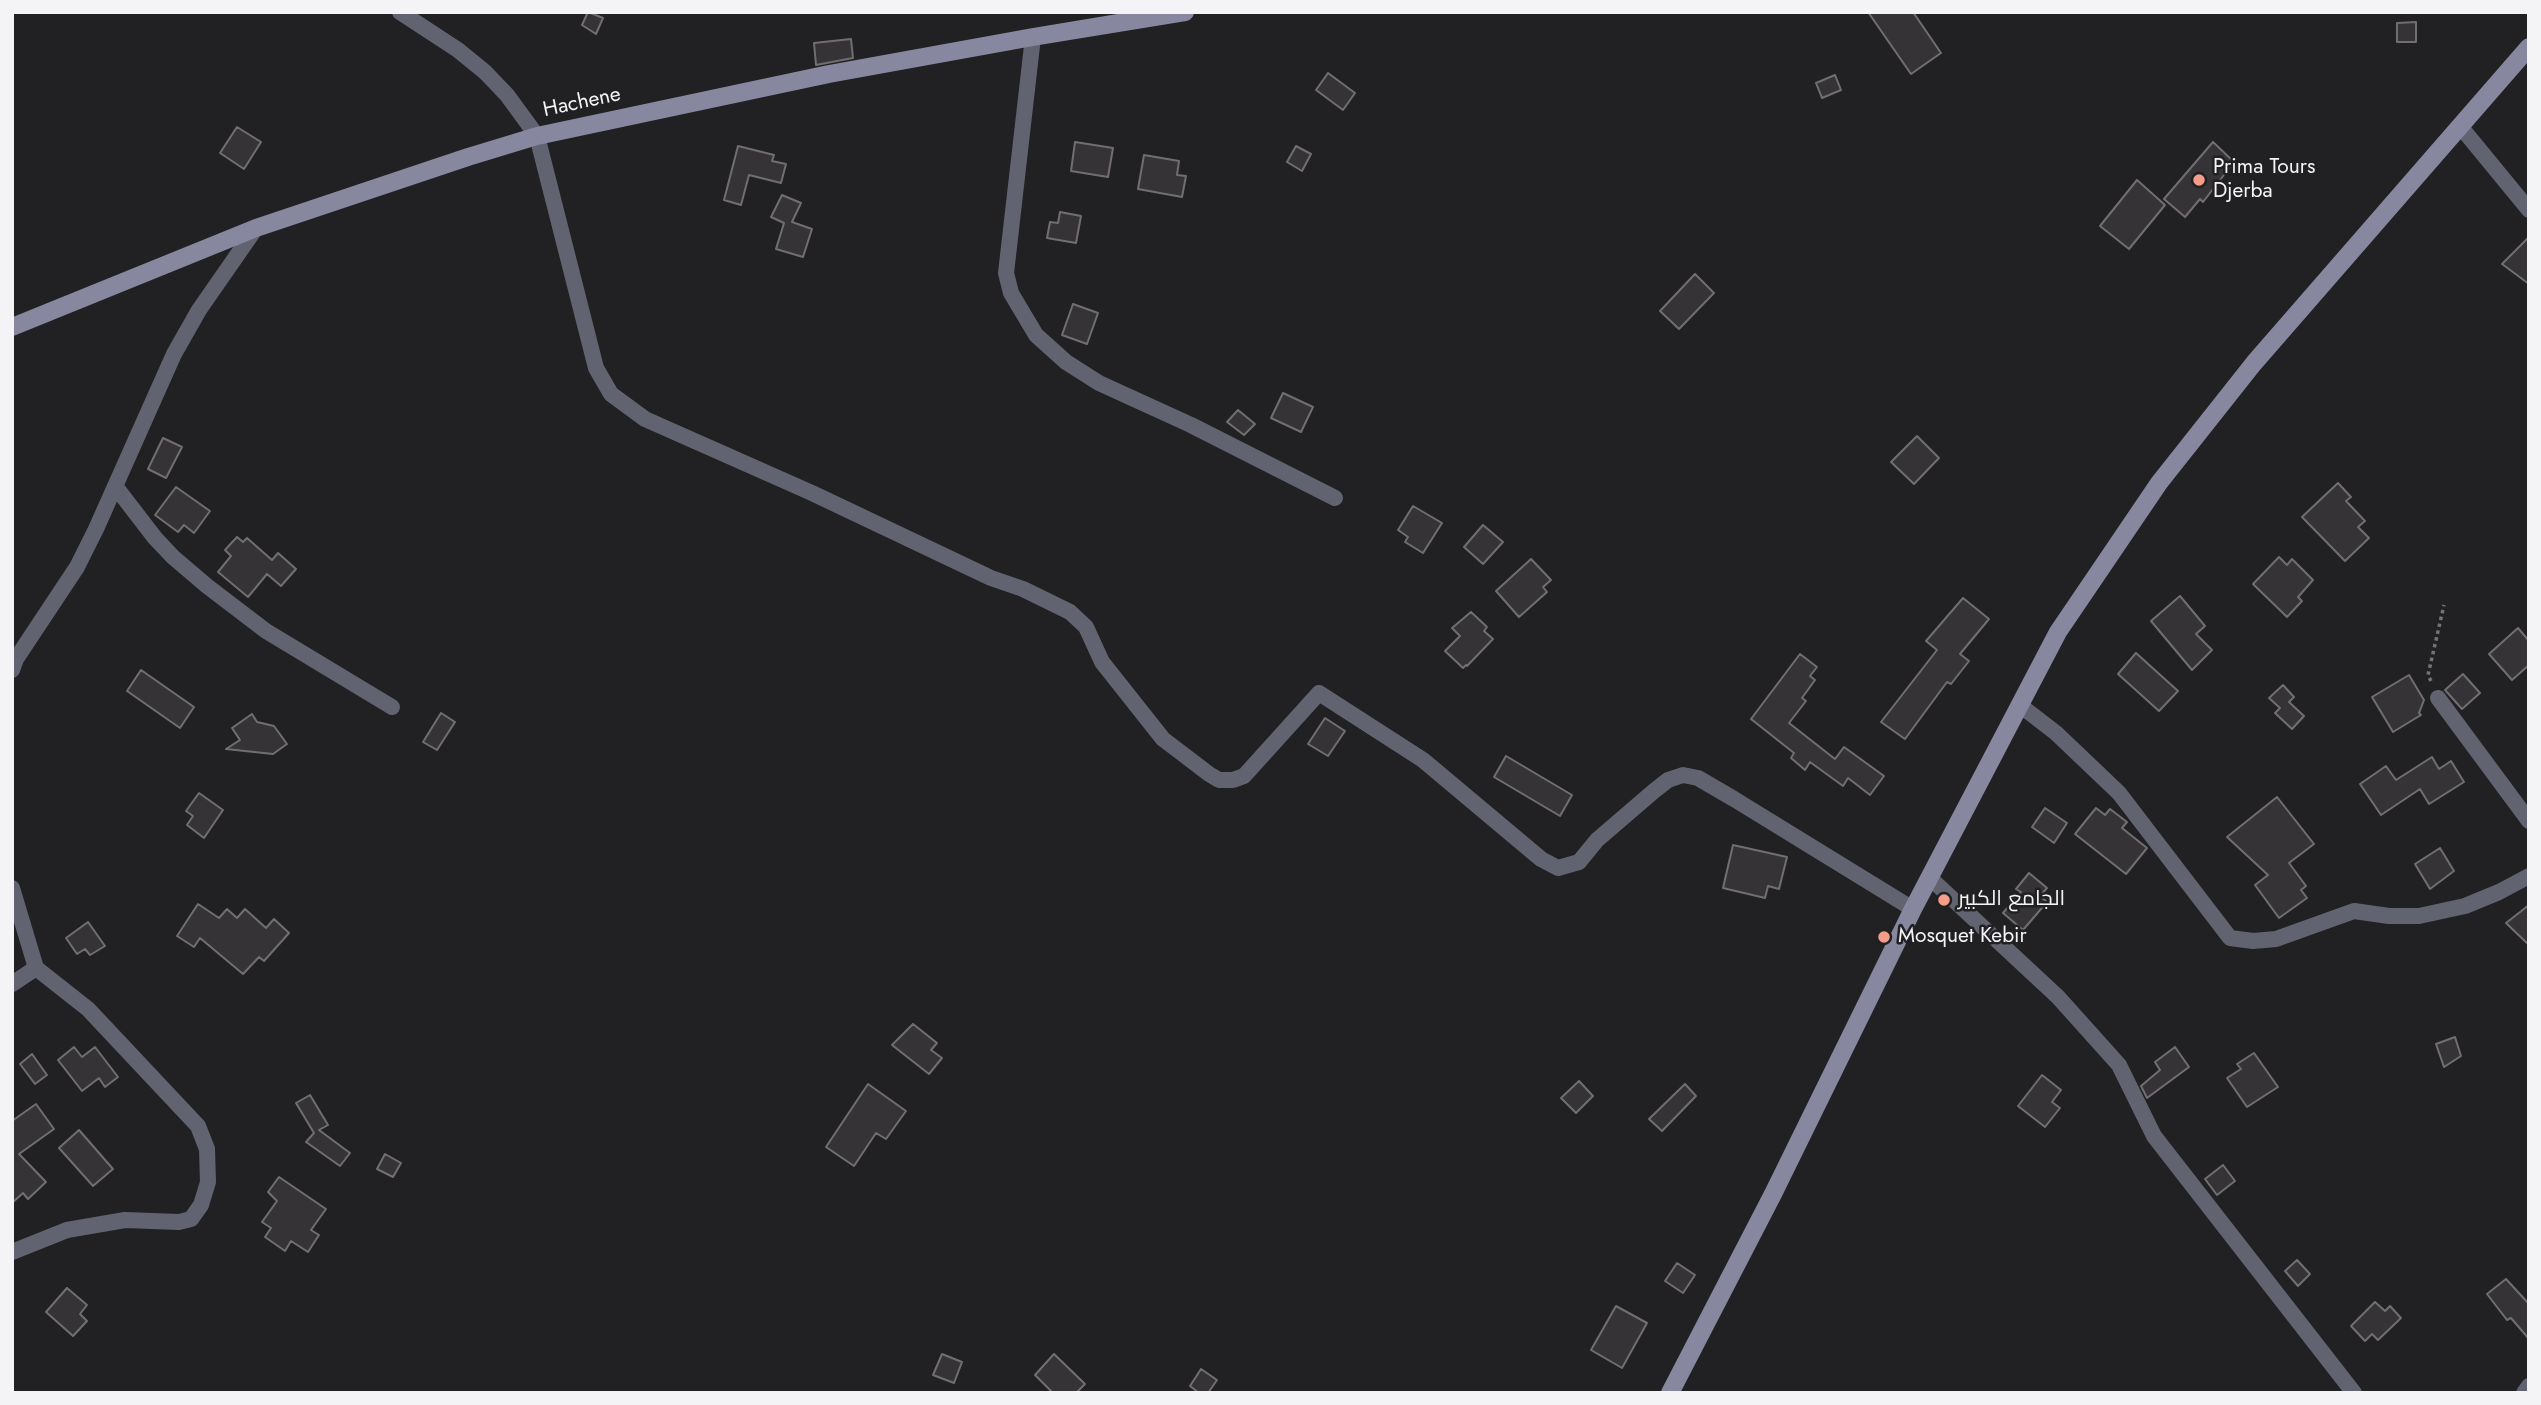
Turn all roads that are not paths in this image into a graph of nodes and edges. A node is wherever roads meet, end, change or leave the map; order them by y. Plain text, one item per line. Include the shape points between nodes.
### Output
1 (400, 12) edge
2 (1185, 12) edge
3 (1033, 37) junction
4 (2529, 47) edge
5 (2460, 126) junction
6 (537, 136) junction
7 (2529, 210) edge
8 (256, 228) junction
9 (12, 327) edge
10 (115, 486) junction
11 (1335, 498) dead end
12 (12, 670) edge
13 (2438, 698) road end
14 (2021, 706) junction
15 (392, 707) dead end
16 (2529, 821) edge
17 (2529, 876) edge
18 (1930, 878) junction
19 (12, 888) edge
20 (1913, 909) junction
21 (36, 968) junction
22 (12, 984) edge
23 (12, 1252) edge
24 (2529, 1386) edge
25 (1670, 1393) edge
26 (2354, 1393) edge
27 (2524, 1393) edge

1 - 6 street via 485,72
2 - 3 main road, Hachene
3 - 6 main road, Hachene via 718,96
3 - 11 street via 1006,274 1011,293 1036,335 1099,383
4 - 5 main road
5 - 7 street
5 - 14 main road via 2266,348 2159,483 2059,632
6 - 8 main road, Hachene
6 - 20 street via 596,368 611,394 645,419 1070,612 1086,627 1102,662 1163,739 1209,775 1219,780 1244,776 1319,694 1423,760 1541,859 1558,868 1579,862 1597,840 1654,791 1682,775 1698,778
8 - 9 main road, Hachene
8 - 10 street via 174,354
10 - 12 street via 77,567
10 - 15 street via 164,548 207,586 267,631
13 - 16 street
14 - 17 street via 2119,793 2230,938 2277,939 2354,911 2419,916 2465,906
14 - 18 main road
18 - 20 main road
18 - 26 street via 2058,997 2119,1065 2154,1136
19 - 21 street
20 - 25 main road
21 - 22 street
21 - 23 street via 88,1009 198,1126 207,1149 208,1182 191,1219 125,1220 67,1230
24 - 27 street

